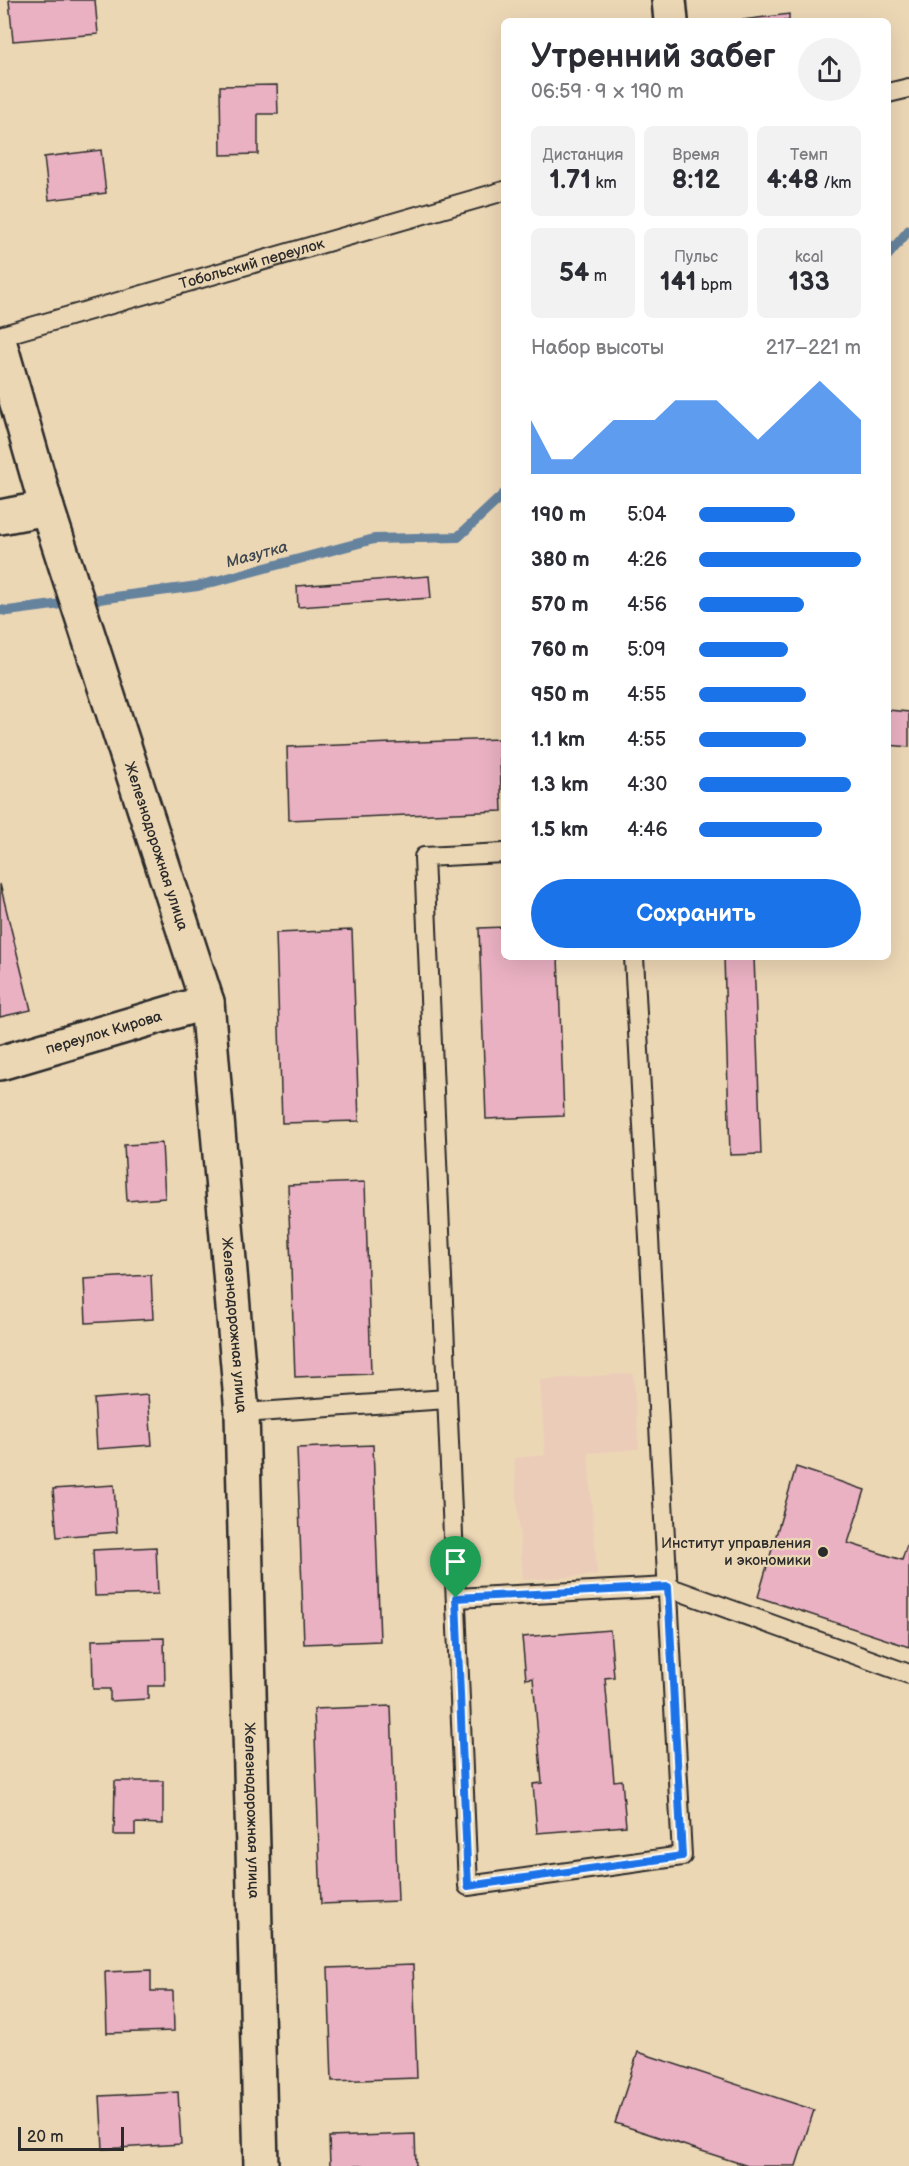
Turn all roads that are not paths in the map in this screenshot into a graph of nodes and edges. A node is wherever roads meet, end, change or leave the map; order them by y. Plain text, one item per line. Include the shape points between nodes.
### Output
1 (669, 0) edge
2 (671, 18) edge
3 (909, 88) edge
4 (891, 92) edge
5 (501, 191) edge
6 (0, 336) edge
7 (0, 344) edge
8 (47, 508) junction
9 (0, 517) edge
10 (501, 853) edge
11 (634, 960) edge
12 (207, 1002) junction
13 (0, 1063) edge
14 (447, 1399) junction
15 (242, 1413) junction
16 (668, 1587) junction
17 (456, 1598) junction
18 (909, 1674) edge
19 (261, 2166) edge

1 - 2 street
3 - 4 lane
5 - 6 lane, Тобольский переулок
7 - 8 street, Железнодорожная улица
8 - 9 street
8 - 12 street, Железнодорожная улица
10 - 14 lane via 424,858
11 - 16 lane
12 - 13 street, переулок Кирова
12 - 15 street, Железнодорожная улица
14 - 15 lane
14 - 17 lane
15 - 19 street, Железнодорожная улица
16 - 17 lane
16 - 17 lane via 682,1856 468,1886
16 - 18 lane

